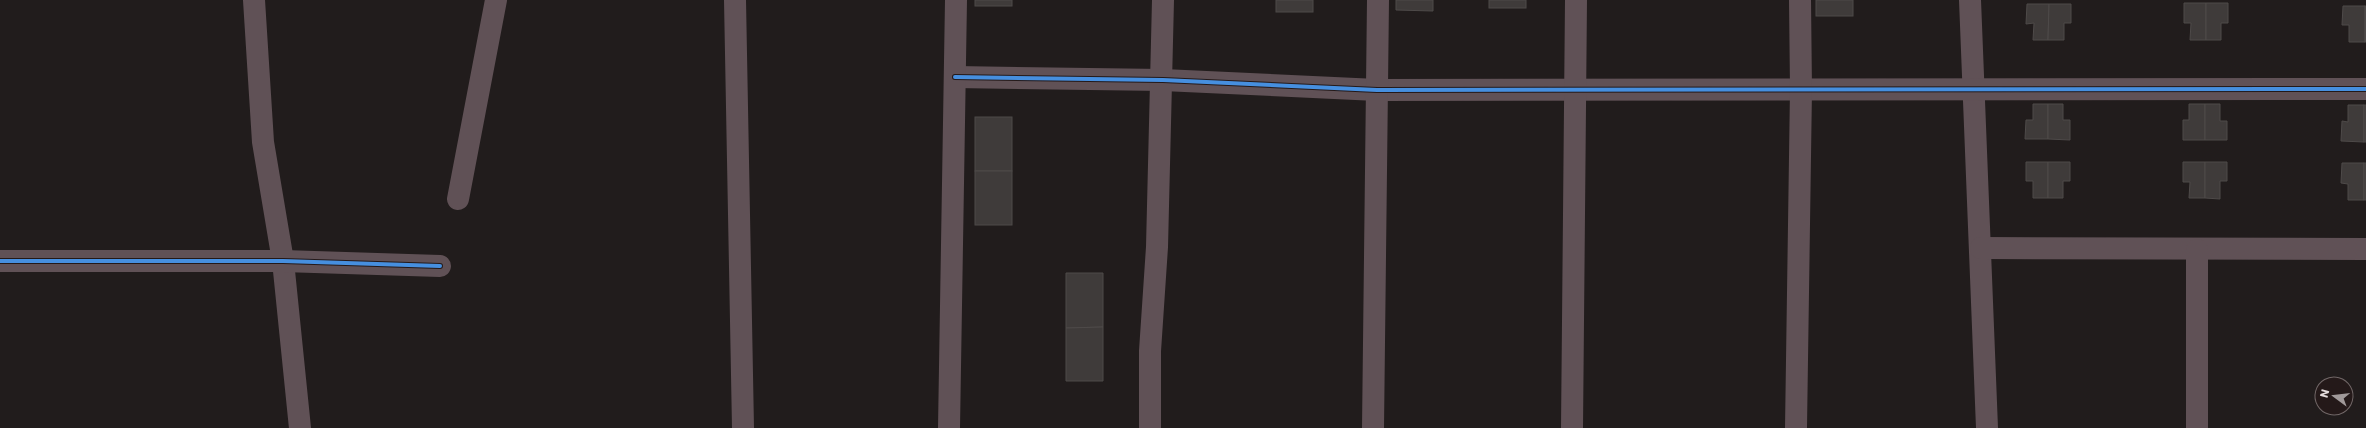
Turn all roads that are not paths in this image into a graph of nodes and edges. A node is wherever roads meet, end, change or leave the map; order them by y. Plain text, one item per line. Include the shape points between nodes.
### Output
1 (254, 0) edge
2 (496, 0) edge
3 (735, 0) edge
4 (956, 0) edge
5 (1163, 0) edge
6 (1378, 0) edge
7 (1576, 0) edge
8 (1800, 0) edge
9 (1970, 0) edge
10 (956, 77) junction
11 (1162, 80) junction
12 (1975, 88) junction
13 (1801, 89) junction
14 (2366, 89) edge
15 (1378, 90) junction
16 (1574, 91) junction
17 (458, 199) dead end
18 (1981, 248) junction
19 (2366, 249) edge
20 (2197, 250) junction
21 (0, 261) edge
22 (283, 261) junction
23 (440, 266) dead end
24 (300, 428) edge
25 (743, 428) edge
26 (949, 428) edge
27 (1150, 428) edge
28 (1373, 428) edge
29 (1572, 428) edge
30 (1796, 428) edge
31 (1988, 428) edge
32 (2197, 428) edge

1 - 22 street via 263,142
2 - 17 street
3 - 25 street
4 - 10 street
5 - 11 street
6 - 15 street
7 - 16 street
8 - 13 street
9 - 12 street
10 - 11 street
10 - 26 street
11 - 15 street
11 - 27 street via 1157,247 1150,351
12 - 13 street
12 - 14 street
12 - 18 street
13 - 16 street
13 - 30 street
15 - 16 street
15 - 28 street
16 - 29 street
18 - 20 street
18 - 31 street
19 - 20 street
20 - 32 street
21 - 22 street
22 - 23 street
22 - 24 street

